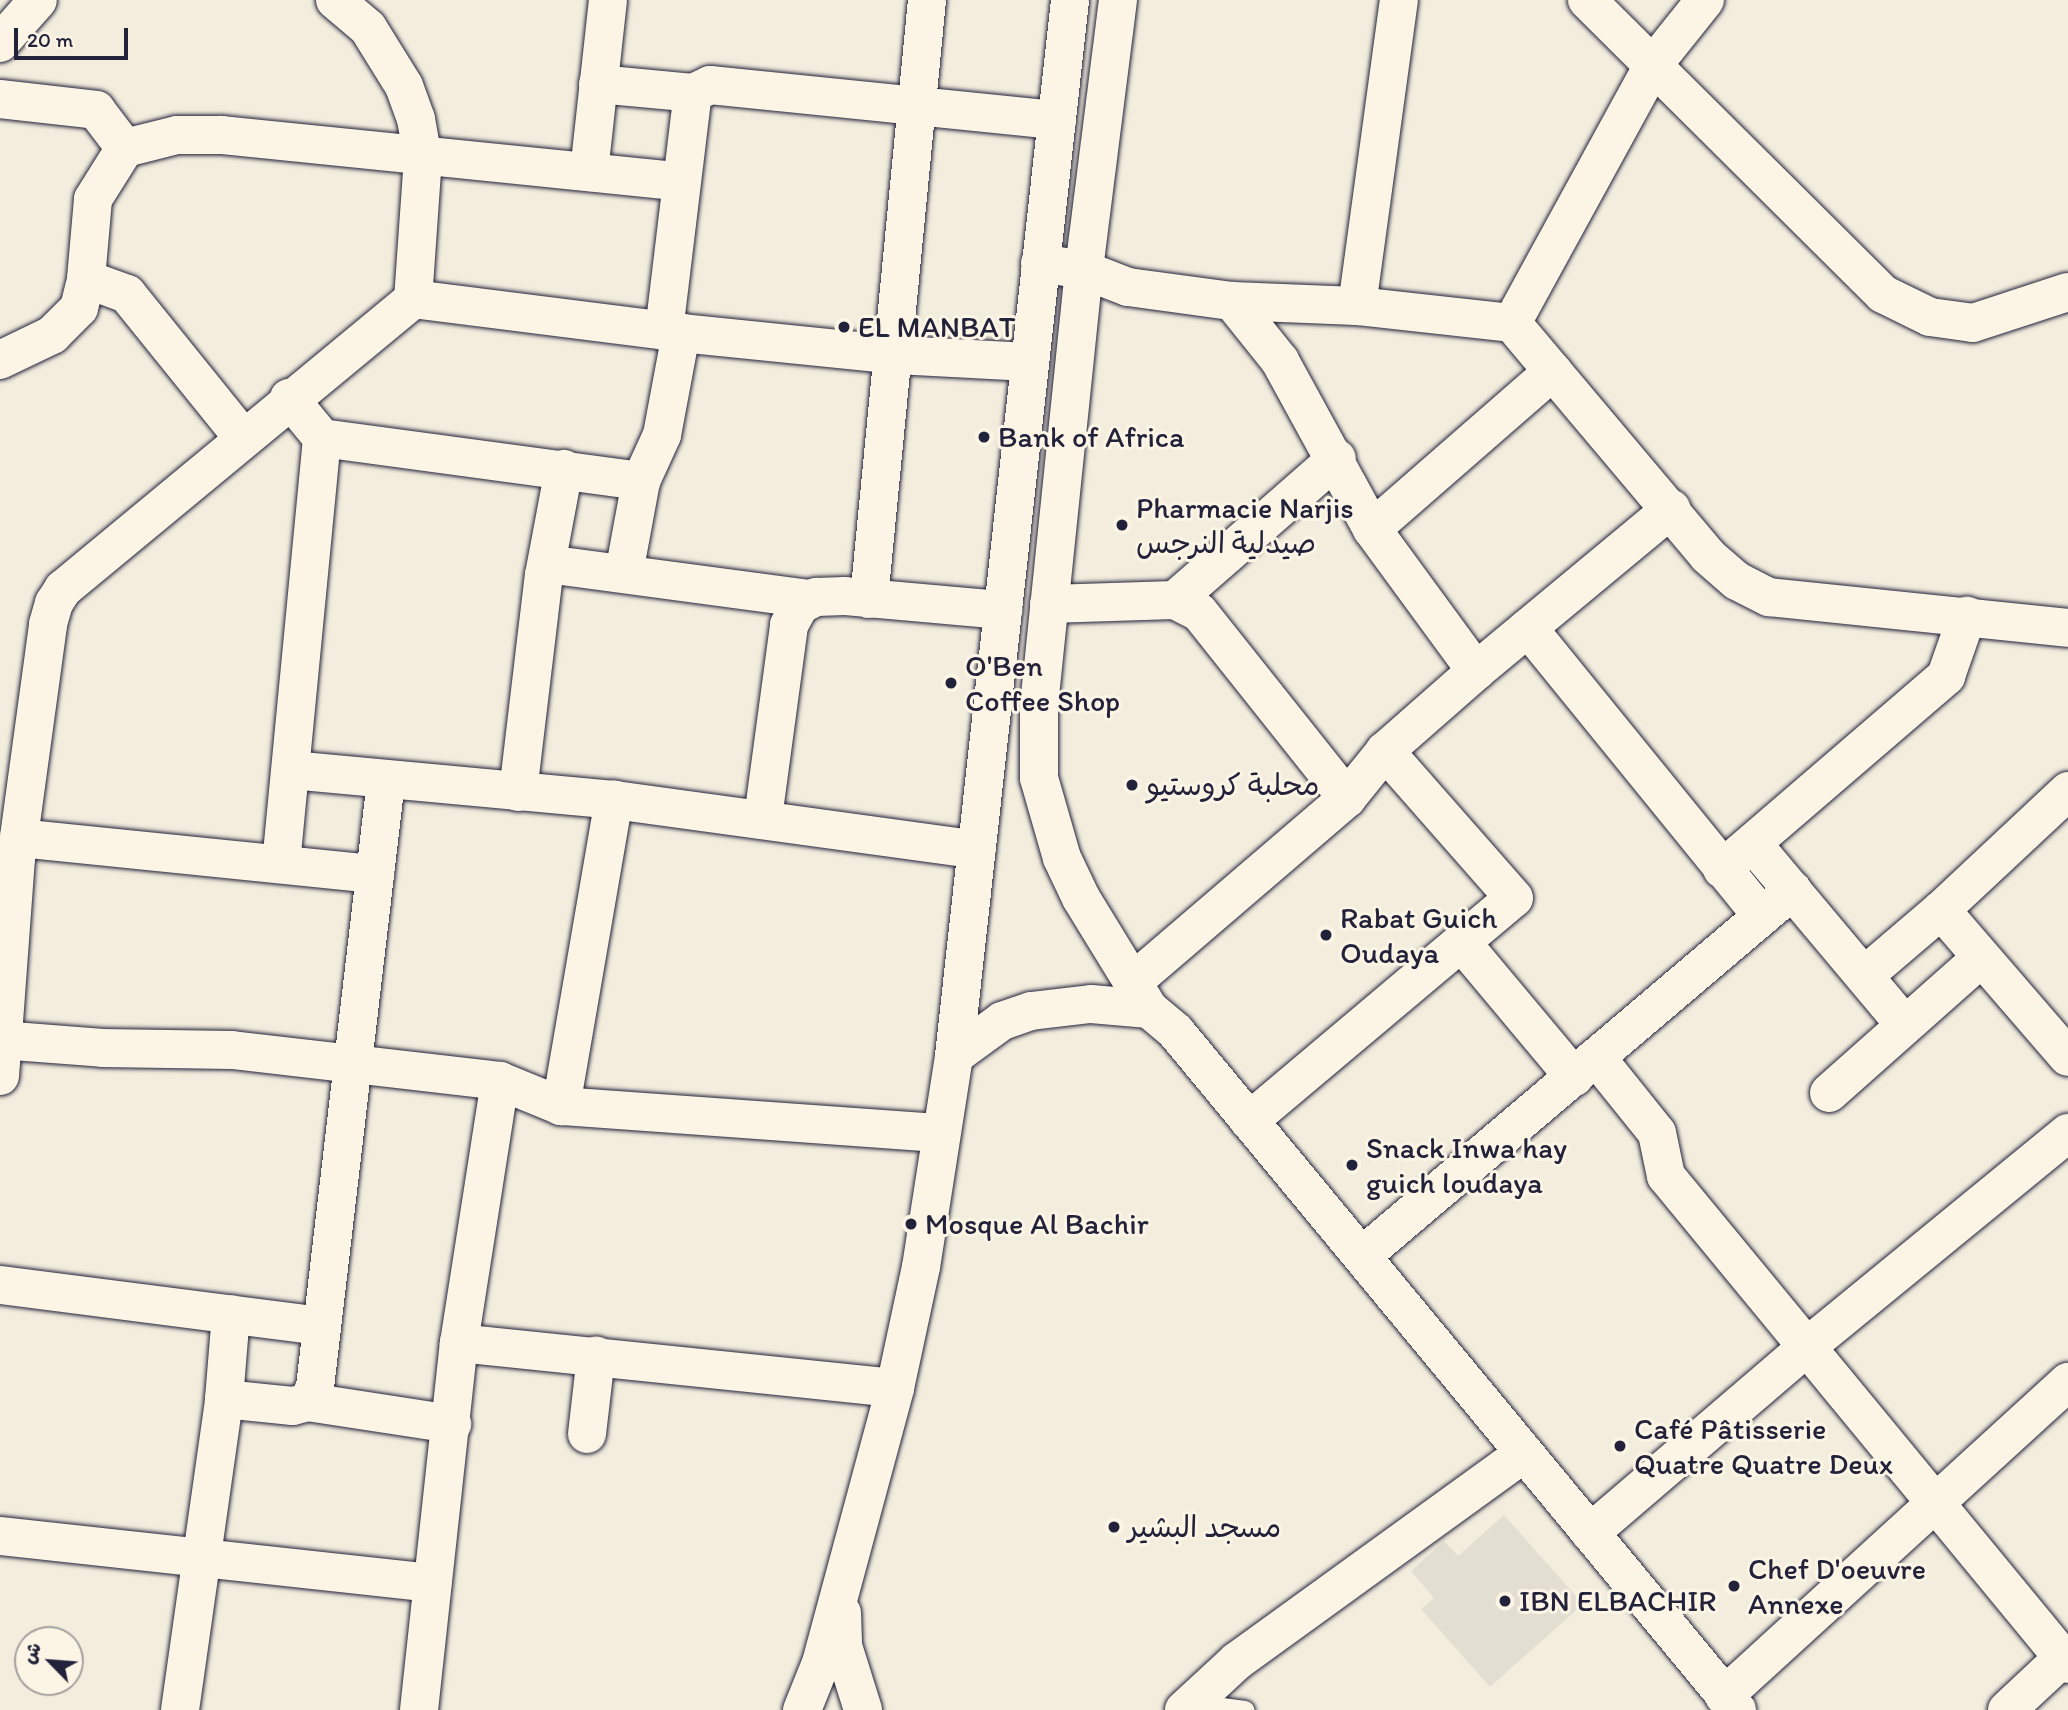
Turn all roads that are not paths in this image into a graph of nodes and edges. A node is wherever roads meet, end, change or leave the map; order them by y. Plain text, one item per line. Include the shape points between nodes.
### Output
1 (38, 0) edge
2 (335, 0) edge
3 (608, 0) edge
4 (928, 0) edge
5 (1070, 0) edge
6 (1118, 0) edge
7 (1399, 0) edge
8 (1587, 0) edge
9 (1705, 0) edge
10 (370, 14) edge
11 (0, 43) edge
12 (1653, 65) junction
13 (598, 84) junction
14 (694, 93) junction
15 (0, 99) edge
16 (915, 108) junction
17 (1057, 120) junction
18 (125, 148) junction
19 (423, 157) junction
20 (589, 172) junction
21 (681, 182) junction
22 (1040, 263) junction
23 (1084, 270) junction
24 (86, 279) junction
25 (2068, 292) edge
26 (413, 299) junction
27 (1232, 301) junction
28 (1357, 306) junction
29 (1512, 323) junction
30 (673, 332) junction
31 (896, 355) junction
32 (0, 360) edge
33 (1029, 362) junction
34 (1553, 371) junction
35 (289, 398) junction
36 (243, 438) junction
37 (322, 438) junction
38 (1337, 458) junction
39 (564, 469) junction
40 (641, 481) junction
41 (1671, 509) junction
42 (1372, 529) junction
43 (547, 564) junction
44 (624, 573) junction
45 (810, 599) junction
46 (869, 599) junction
47 (1175, 600) junction
48 (1049, 604) junction
49 (1003, 610) junction
50 (1967, 616) junction
51 (1528, 628) junction
52 (2068, 628) edge
53 (1476, 671) junction
54 (1385, 751) junction
55 (291, 770) junction
56 (386, 781) junction
57 (2068, 791) edge
58 (518, 792) junction
59 (1347, 798) junction
60 (614, 800) junction
61 (763, 818) junction
62 (1753, 844) junction
63 (977, 850) junction
64 (12, 851) edge
65 (281, 864) junction
66 (1722, 869) junction
67 (375, 874) junction
68 (1793, 890) junction
69 (1941, 910) junction
70 (1762, 916) junction
71 (1462, 943) junction
72 (1981, 958) junction
73 (1865, 975) junction
74 (1142, 994) junction
75 (1904, 1024) junction
76 (1, 1052) edge
77 (954, 1056) junction
78 (2068, 1057) edge
79 (354, 1064) junction
80 (1585, 1067) junction
81 (500, 1081) junction
82 (1829, 1093) dead end
83 (561, 1106) junction
84 (1249, 1121) junction
85 (940, 1133) junction
86 (2068, 1133) edge
87 (1362, 1256) junction
88 (0, 1285) edge
89 (231, 1314) junction
90 (320, 1326) junction
91 (459, 1343) junction
92 (1809, 1345) junction
93 (596, 1356) junction
94 (2068, 1382) edge
95 (895, 1388) junction
96 (224, 1399) junction
97 (308, 1402) junction
98 (452, 1424) junction
99 (587, 1434) dead end
100 (1524, 1453) junction
101 (1938, 1502) junction
102 (1590, 1533) junction
103 (0, 1535) edge
104 (201, 1558) junction
105 (432, 1583) junction
106 (841, 1590) junction
107 (2066, 1658) edge
108 (1730, 1703) edge
109 (1186, 1706) edge
110 (180, 1710) edge
111 (419, 1710) edge
112 (802, 1710) edge
113 (863, 1710) edge
114 (1245, 1710) edge
115 (2007, 1710) edge

1 - 11 street
2 - 10 street
3 - 13 street
4 - 16 street
5 - 17 street
6 - 23 street
7 - 28 street
8 - 12 street
9 - 12 street
10 - 19 street via 404,86
12 - 25 street via 1883,295 1930,317 1973,323
12 - 29 street
13 - 14 street
13 - 20 street
14 - 16 street via 710,85
14 - 21 street
15 - 18 street via 96,110
16 - 17 street
16 - 31 street
17 - 22 street
18 - 19 street via 177,135 222,135
18 - 24 street via 93,199
19 - 20 street
19 - 26 street
20 - 21 street
21 - 30 street
22 - 23 street
22 - 33 street
23 - 27 street via 1128,287
23 - 48 street
24 - 32 street via 79,308 68,321 52,335
24 - 36 street via 127,294
26 - 30 street
26 - 35 street
27 - 28 street
27 - 38 street via 1280,361
28 - 29 street
29 - 34 street
30 - 31 street
30 - 40 street via 662,435
31 - 33 street
31 - 46 street
33 - 49 street
34 - 41 street
34 - 42 street
35 - 36 street
35 - 37 street
36 - 64 street via 64,589 54,604
37 - 39 street
37 - 55 street
38 - 42 street
38 - 47 street
39 - 40 street
39 - 43 street
40 - 44 street
41 - 50 street via 1708,556 1737,581 1769,597
41 - 51 street
42 - 53 street
43 - 44 street
43 - 58 street
44 - 45 street
45 - 46 street
45 - 61 street via 800,605 789,625
46 - 49 street
47 - 48 street
47 - 59 street via 1210,621
48 - 74 street via 1036,743 1048,818 1081,898
49 - 63 street
50 - 52 street
50 - 62 street via 1946,676
51 - 53 street
51 - 66 street
53 - 54 street
54 - 59 street
54 - 71 street via 1514,898
55 - 56 street
55 - 65 street
56 - 58 street
56 - 67 street
57 - 69 street
58 - 60 street
59 - 74 street
60 - 61 street
60 - 83 street
61 - 63 street
62 - 66 street
62 - 68 street
63 - 77 street
64 - 65 street
64 - 76 street
65 - 67 street
66 - 70 street
67 - 79 street
68 - 70 street
68 - 73 street
69 - 72 street
69 - 73 street
70 - 80 street
71 - 80 street
71 - 84 street
72 - 75 street
72 - 78 street
73 - 75 street
74 - 77 street via 1031,1011 1002,1021
74 - 84 street
75 - 82 street
76 - 79 street via 232,1050
77 - 85 street
79 - 81 street
79 - 90 street
80 - 87 street
80 - 92 street via 1657,1133 1666,1176
81 - 83 street
81 - 91 street
83 - 85 street
84 - 87 street
85 - 95 street via 921,1267
86 - 92 street
87 - 100 street
88 - 89 street
89 - 90 street
89 - 96 street
90 - 97 street via 315,1387
91 - 93 street
91 - 98 street
92 - 101 street
92 - 102 street
93 - 95 street
93 - 99 street
94 - 101 street
95 - 106 street
96 - 97 street via 293,1406
96 - 104 street
97 - 98 street
98 - 105 street
100 - 102 street
100 - 109 street via 1237,1661
101 - 107 street
101 - 108 street
102 - 108 street
103 - 104 street
104 - 105 street
104 - 110 street
105 - 111 street
106 - 112 street
106 - 113 street via 843,1646
107 - 115 street
109 - 114 lane

